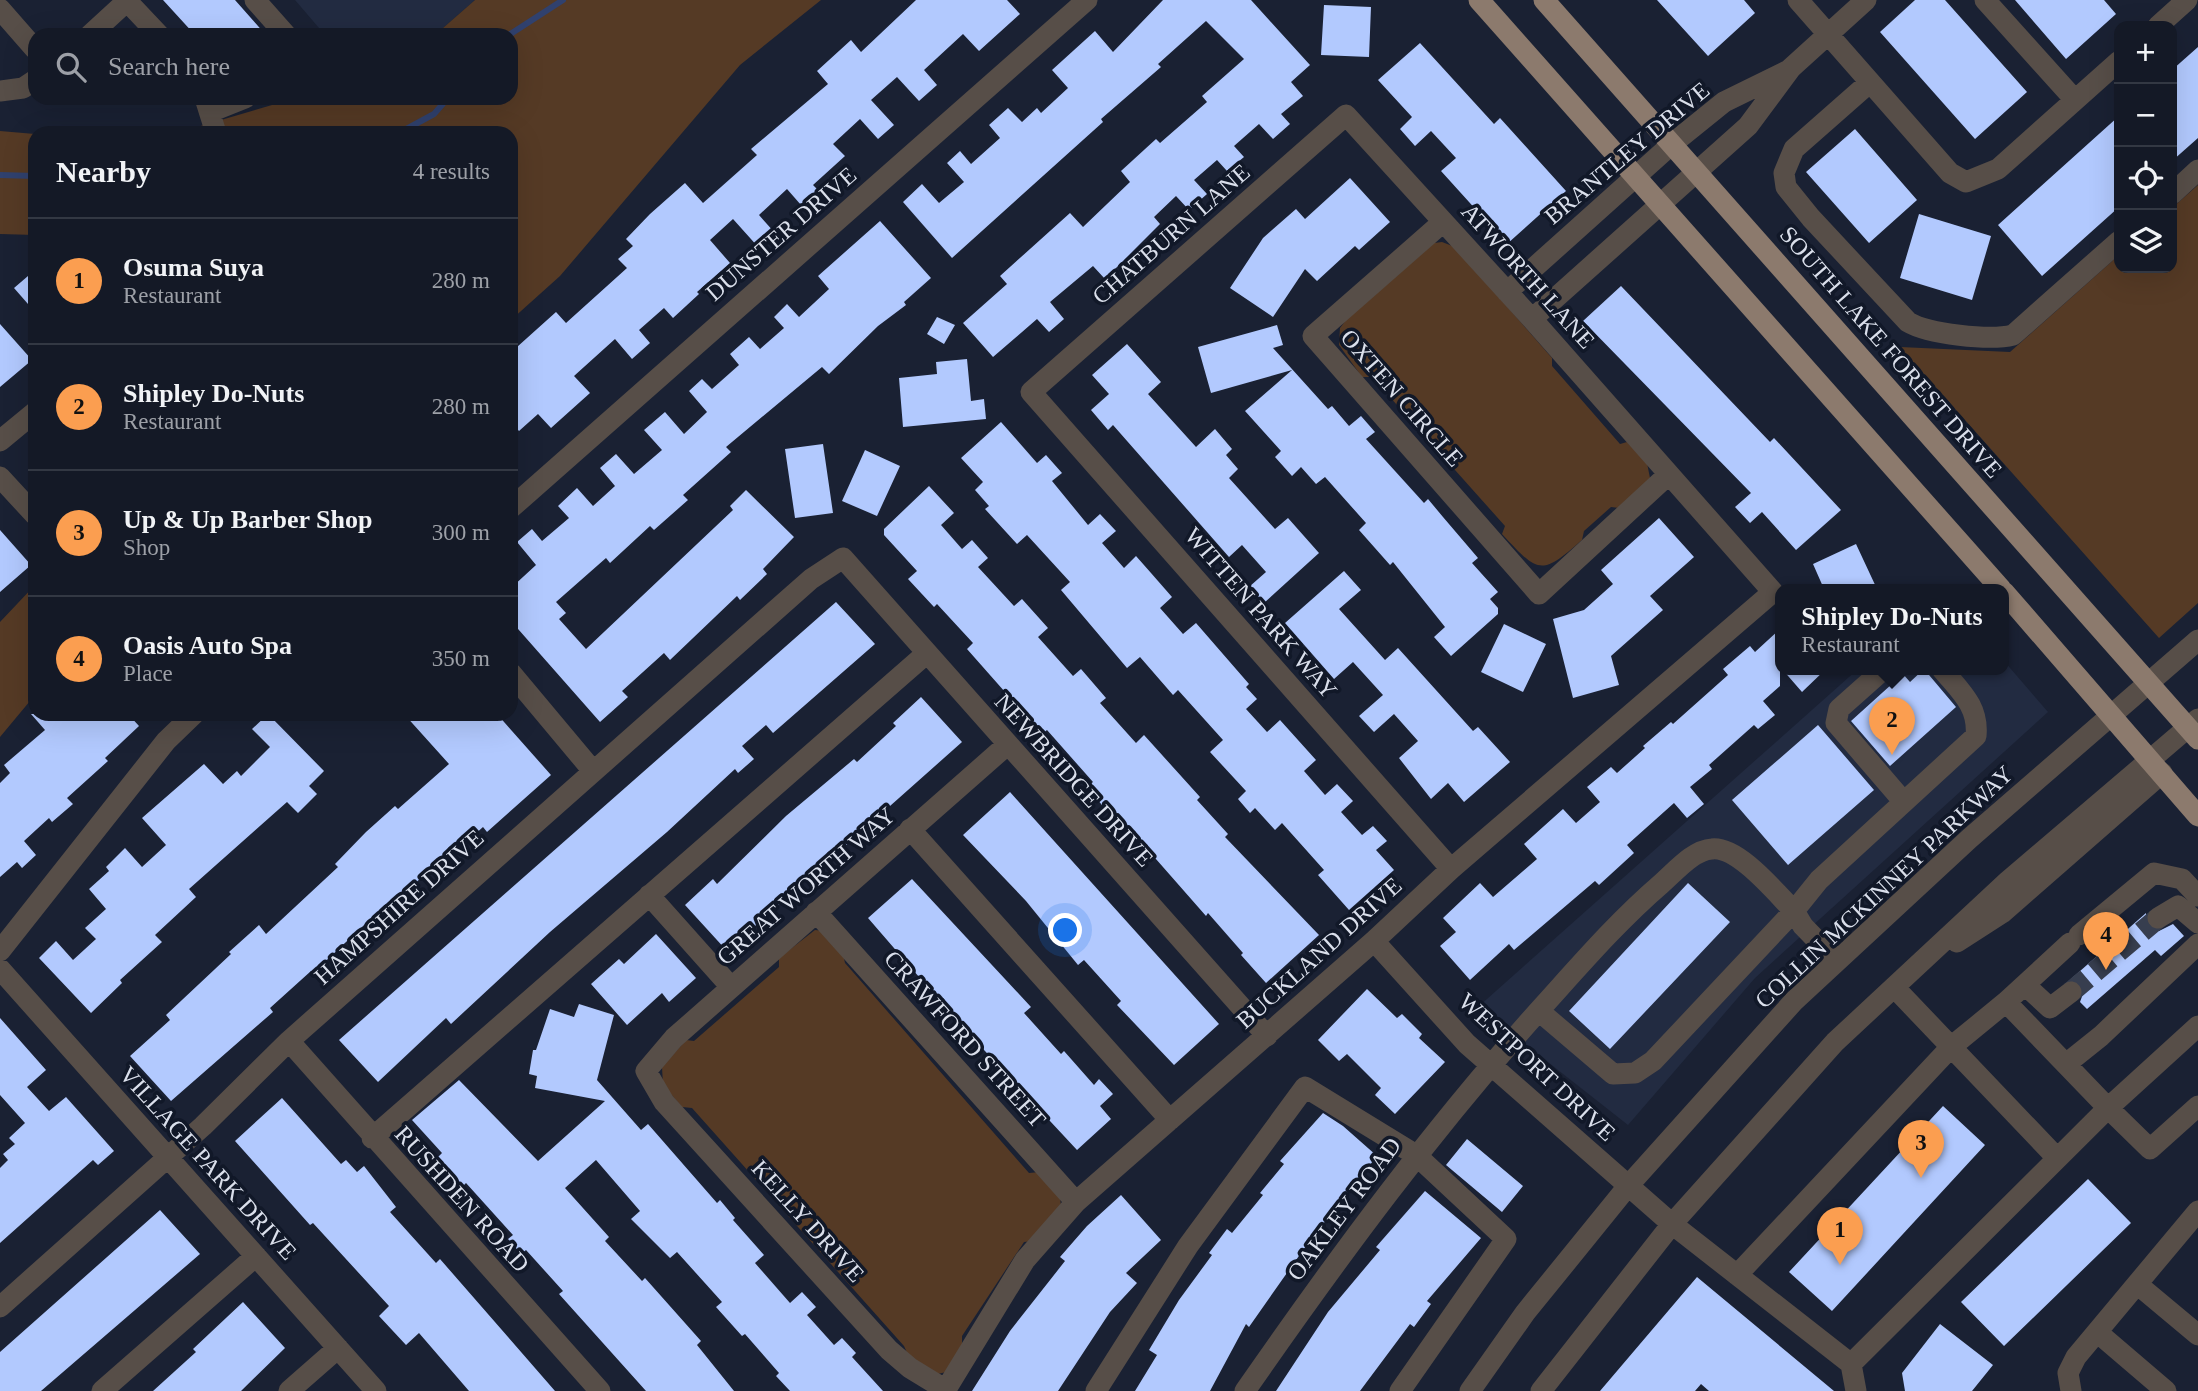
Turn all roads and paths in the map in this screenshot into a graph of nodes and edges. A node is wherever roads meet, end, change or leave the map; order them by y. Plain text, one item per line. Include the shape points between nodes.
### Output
1 (127, 0) edge
2 (255, 0) edge
3 (1087, 0) edge
4 (1479, 0) edge
5 (1544, 0) edge
6 (1798, 0) edge
7 (1866, 0) edge
8 (1984, 0) edge
9 (2176, 4) edge
10 (0, 9) edge
11 (2162, 21) edge
12 (97, 28) edge
13 (153, 28) edge
14 (280, 28) edge
15 (1828, 34) junction
16 (28, 41) edge
17 (2114, 65) edge
18 (1791, 68) junction
19 (1869, 83) junction
20 (28, 85) edge
21 (0, 91) edge
22 (2075, 100) junction
23 (231, 105) edge
24 (211, 115) edge
25 (1346, 115) joint
26 (1672, 144) junction
27 (2198, 170) edge
28 (1697, 172) junction
29 (1636, 176) junction
30 (2177, 189) edge
31 (1661, 205) junction
32 (1443, 222) junction
33 (2114, 245) edge
34 (1507, 292) junction
35 (1532, 318) junction
36 (1031, 392) joint
37 (28, 418) edge
38 (0, 441) edge
39 (1668, 475) junction
40 (0, 477) edge
41 (518, 502) edge
42 (28, 507) edge
43 (843, 558) joint
44 (1994, 584) edge
45 (1773, 592) joint
46 (2009, 600) edge
47 (2198, 640) edge
48 (927, 653) junction
49 (1877, 675) edge
50 (1947, 675) edge
51 (518, 681) edge
52 (2148, 682) junction
53 (2111, 715) junction
54 (187, 721) edge
55 (2195, 729) edge
56 (1007, 744) junction
57 (2156, 766) junction
58 (593, 771) junction
59 (1903, 801) junction
60 (2198, 816) edge
61 (909, 829) junction
62 (1451, 869) junction
63 (649, 895) junction
64 (2198, 895) edge
65 (1794, 911) junction
66 (816, 912) junction
67 (2158, 918) tunnel mouth
68 (2198, 923) edge
69 (1374, 941) junction
70 (2198, 944) edge
71 (0, 951) edge
72 (1837, 961) junction
73 (0, 969) edge
74 (1901, 980) junction
75 (2025, 985) junction
76 (731, 987) junction
77 (2071, 992) tunnel mouth
78 (2006, 1002) junction
79 (1539, 1011) junction
80 (2198, 1026) edge
81 (1267, 1036) junction
82 (289, 1041) junction
83 (1951, 1048) junction
84 (1492, 1063) junction
85 (2066, 1064) junction
86 (646, 1071) joint
87 (2198, 1106) edge
88 (2108, 1108) junction
89 (1170, 1120) junction
90 (372, 1138) junction
91 (1416, 1155) junction
92 (167, 1157) junction
93 (2057, 1158) junction
94 (1628, 1186) junction
95 (1076, 1202) junction
96 (2198, 1211) edge
97 (1672, 1224) junction
98 (256, 1256) junction
99 (1737, 1275) junction
100 (2137, 1284) junction
101 (0, 1307) edge
102 (2098, 1332) junction
103 (2198, 1335) edge
104 (338, 1348) junction
105 (1851, 1364) junction
106 (946, 1390) edge
107 (102, 1391) edge
108 (289, 1391) edge
109 (376, 1391) edge
110 (600, 1391) edge
111 (1096, 1391) edge
112 (1245, 1391) edge
113 (1400, 1391) edge
114 (1470, 1391) edge
115 (1541, 1391) edge
116 (1856, 1391) edge
117 (2071, 1391) edge
118 (2166, 1391) edge

1 - 12 street
1 - 13 street
2 - 14 street
3 - 41 street, DUNSTER DRIVE
4 - 29 main road
5 - 26 main road, SOUTH LAKE FOREST DRIVE
6 - 15 street
7 - 15 street, BRANTLEY DRIVE
8 - 22 street
9 - 11 street
10 - 16 street
15 - 18 street, BRANTLEY DRIVE
15 - 19 street
17 - 22 street
18 - 26 street, BRANTLEY DRIVE via 1724,102
18 - 28 street, BRANTLEY DRIVE via 1748,126
19 - 22 street via 1950,173 1966,182 1998,169
19 - 33 street via 1794,149 1784,173 1786,187 1917,328 2013,335
20 - 21 street
23 - 24 street
25 - 32 street, ATWORTH LANE
25 - 36 street, CHATBURN LANE
26 - 28 main road, SOUTH LAKE FOREST DRIVE
26 - 29 street, BRANTLEY DRIVE
27 - 30 street
28 - 31 street, BRANTLEY DRIVE
28 - 52 main road, SOUTH LAKE FOREST DRIVE
29 - 31 main road
29 - 34 street, BRANTLEY DRIVE
31 - 35 street, BRANTLEY DRIVE
31 - 44 main road
32 - 34 street, ATWORTH LANE
32 - 39 street, OXTEN CIRCLE via 1313,336 1539,594
34 - 35 street, ATWORTH LANE
35 - 39 street, ATWORTH LANE
36 - 62 street, WITTEN PARK WAY
37 - 38 street
39 - 45 street, ATWORTH LANE
40 - 42 street
43 - 48 street, NEWBRIDGE DRIVE
43 - 58 street, HAMPSHIRE DRIVE via 811,579
45 - 62 street, BUCKLAND DRIVE
46 - 53 main road
47 - 52 street, COLLIN MCKINNEY PARKWAY
48 - 56 street, NEWBRIDGE DRIVE
48 - 63 street
49 - 59 street via 1839,709 1836,723
50 - 59 street via 1973,707 1978,721 1976,736
51 - 58 street
52 - 53 street, COLLIN MCKINNEY PARKWAY
52 - 55 main road, SOUTH LAKE FOREST DRIVE
53 - 57 main road
53 - 72 street, COLLIN MCKINNEY PARKWAY
54 - 71 street
55 - 57 street
56 - 61 street, GREAT WORTH WAY
56 - 81 street, NEWBRIDGE DRIVE
57 - 60 main road
57 - 74 street via 2008,881
58 - 82 street, HAMPSHIRE DRIVE
59 - 65 street via 1819,880
61 - 66 street, GREAT WORTH WAY
61 - 89 street
62 - 69 street, BUCKLAND DRIVE
63 - 76 street
63 - 90 street
64 - 75 street via 2182,879 2154,873
65 - 72 street, OAKLEY ROAD
65 - 79 street, OAKLEY ROAD via 1729,850 1710,848 1691,858 1627,913
65 - 79 street via 1653,1061 1636,1073 1613,1074
66 - 76 street, GREAT WORTH WAY
66 - 95 street, CRAWFORD STREET
67 - 68 street via 2178,906
69 - 81 street, BUCKLAND DRIVE
69 - 84 street, WESTPORT DRIVE via 1467,1044
70 - 85 street
72 - 94 street, COLLIN MCKINNEY PARKWAY via 1794,1001
73 - 92 street, VILLAGE PARK DRIVE
74 - 83 street
74 - 97 street via 1835,1042
75 - 77 street via 2050,1008
75 - 78 street
76 - 86 street, GREAT WORTH WAY via 674,1038
78 - 83 street
78 - 85 street
79 - 84 street, OAKLEY ROAD
80 - 88 street
81 - 89 street, BUCKLAND DRIVE
82 - 90 street, RUSHDEN ROAD
82 - 92 street, HAMPSHIRE DRIVE
83 - 93 street
83 - 99 street
84 - 91 street, OAKLEY ROAD
84 - 94 street, WESTPORT DRIVE
85 - 88 street
86 - 106 street, KELLY DRIVE via 664,1102 890,1350
87 - 88 street via 2150,1149
88 - 93 street
89 - 95 street, BUCKLAND DRIVE
90 - 110 street, RUSHDEN ROAD
91 - 111 street via 1306,1087 1188,1246
91 - 112 street, OAKLEY ROAD
91 - 113 street via 1506,1239
92 - 98 street, VILLAGE PARK DRIVE
92 - 101 street, HAMPSHIRE DRIVE
93 - 105 street
94 - 97 street, WESTPORT DRIVE
94 - 114 street, COLLIN MCKINNEY PARKWAY via 1525,1313
95 - 106 street, BUCKLAND DRIVE via 1026,1260
96 - 100 street
97 - 99 street, WESTPORT DRIVE
97 - 115 street
98 - 104 street, VILLAGE PARK DRIVE
98 - 107 street
99 - 105 street, WESTPORT DRIVE
100 - 102 street
100 - 103 street
102 - 117 street via 2068,1373
102 - 118 street
104 - 108 street
104 - 109 street, VILLAGE PARK DRIVE
105 - 116 street

